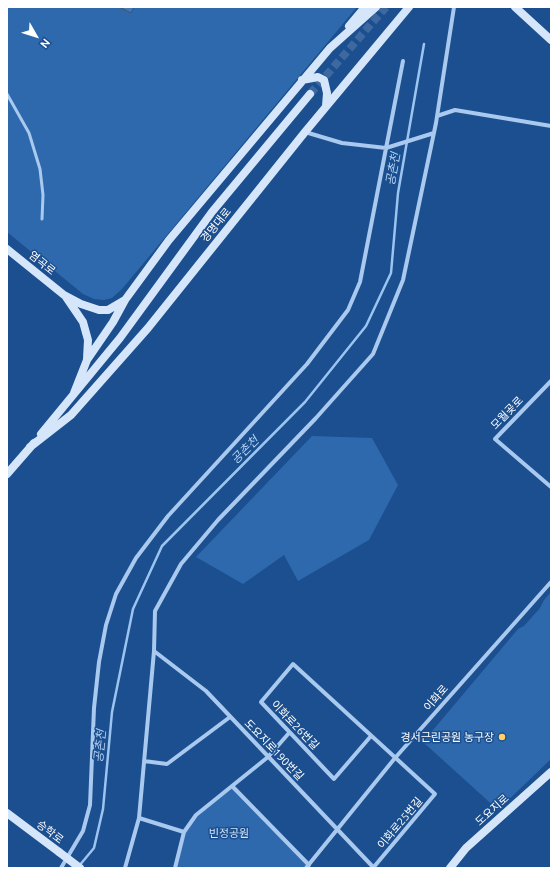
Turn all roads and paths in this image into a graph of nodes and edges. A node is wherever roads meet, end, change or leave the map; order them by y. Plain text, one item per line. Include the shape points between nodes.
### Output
1 (365, 7) edge
2 (376, 7) edge
3 (411, 7) edge
4 (454, 7) edge
5 (515, 7) edge
6 (551, 40) edge
7 (330, 48) junction
8 (403, 61) dead end
9 (302, 80) junction
10 (7, 94) edge
11 (310, 94) tunnel mouth
12 (325, 107) junction
13 (437, 116) junction
14 (551, 126) edge
15 (305, 132) junction
16 (434, 133) junction
17 (388, 147) junction
18 (42, 219) dead end
19 (7, 248) edge
20 (64, 295) junction
21 (125, 300) junction
22 (87, 360) junction
23 (551, 381) edge
24 (74, 393) junction
25 (30, 447) junction
26 (7, 474) edge
27 (551, 487) edge
28 (551, 582) edge
29 (154, 651) junction
30 (230, 717) junction
31 (289, 733) junction
32 (371, 736) junction
33 (268, 757) junction
34 (396, 758) junction
35 (144, 761) junction
36 (551, 772) edge
37 (232, 786) junction
38 (7, 813) edge
39 (139, 818) junction
40 (337, 830) junction
41 (184, 832) junction
42 (308, 866) edge
43 (61, 868) edge
44 (80, 868) edge
45 (125, 868) edge
46 (175, 868) edge
47 (373, 868) edge
48 (450, 868) edge

1 - 7 main road
2 - 7 main road, 경명대로
3 - 12 main road, 경명대로
4 - 13 street
5 - 6 main road
7 - 9 main road, 경명대로
8 - 17 street
9 - 12 main road via 318,77 324,80 327,93
9 - 21 main road, 경명대로 via 169,240
10 - 18 lane via 29,133 40,169
11 - 24 main road, 경명대로 via 212,212 120,338
12 - 15 main road, 경명대로
13 - 14 street via 456,110
13 - 16 street
15 - 17 street via 342,143
15 - 25 main road, 경명대로 via 148,328 71,414
16 - 17 street
16 - 29 street via 403,280 373,354 316,418 218,520 182,564 155,611
17 - 43 street via 360,282 348,310 307,364 168,516 136,558 116,594 106,625 99,662 94,708 90,805 83,831
19 - 20 main road, 염곡로
20 - 21 main road, 염곡로 via 99,310 108,310
20 - 22 main road, 염곡로 via 83,322 88,340
21 - 22 main road, 경명대로 via 114,322
22 - 24 main road, 경명대로
23 - 27 street, 모월곶로 via 495,439
24 - 25 main road, 경명대로
25 - 26 main road, 경명대로
28 - 34 street, 이화로
29 - 30 street, 도요지로190번길 via 206,691
29 - 35 street
30 - 33 street, 도요지로190번길
30 - 35 street via 167,764
31 - 32 street, 이화로26번길 via 334,779
31 - 32 street, 이화로26번길 via 261,702 293,664
31 - 33 street
32 - 34 street, 이화로26번길
33 - 37 street
33 - 40 street, 도요지로190번길
34 - 40 street, 이화로
34 - 47 street, 이화로25번길 via 436,794
35 - 39 street
36 - 48 main road, 도요지로 via 466,848
37 - 41 street via 196,815
37 - 42 street
38 - 44 main road, 승학로, bridge
39 - 41 street
39 - 45 street
40 - 42 street, 이화로
40 - 47 street, 도요지로190번길
41 - 46 street

